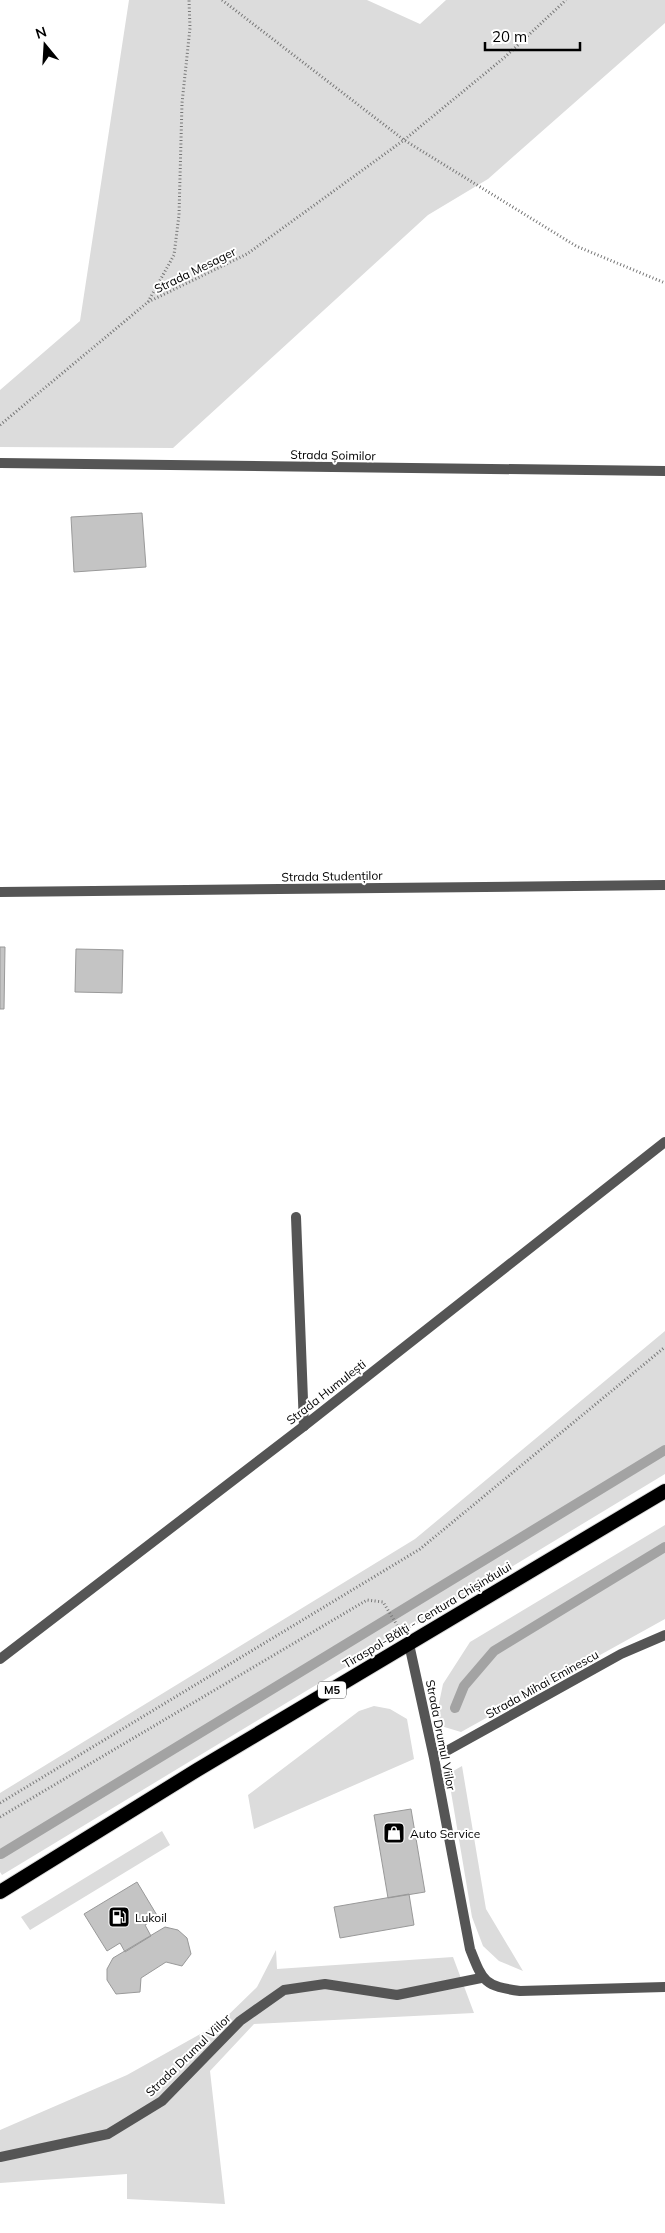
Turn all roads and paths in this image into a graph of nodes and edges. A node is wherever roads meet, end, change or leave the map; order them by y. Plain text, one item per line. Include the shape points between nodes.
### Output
1 (189, 0) edge
2 (222, 0) edge
3 (559, 0) edge
4 (566, 0) edge
5 (563, 3) junction
6 (404, 140) junction
7 (665, 284) edge
8 (148, 302) junction
9 (0, 425) edge
10 (0, 464) edge
11 (665, 471) edge
12 (665, 885) edge
13 (0, 892) edge
14 (665, 1142) edge
15 (296, 1217) dead end
16 (665, 1347) edge
17 (304, 1426) junction
18 (665, 1491) edge
19 (399, 1628) dead end
20 (665, 1635) edge
21 (409, 1644) junction
22 (0, 1659) edge
23 (434, 1758) junction
24 (0, 1803) edge
25 (0, 1817) edge
26 (0, 1892) edge
27 (481, 1978) junction
28 (665, 1987) edge
29 (0, 2157) edge

1 - 8 path via 190,28 182,103 174,255
2 - 6 path
3 - 5 path
4 - 5 path, Strada Mesager
5 - 6 path, Strada Mesager via 505,57
6 - 7 path via 576,246
6 - 8 path, Strada Mesager via 247,254
8 - 9 path, Strada Mesager
10 - 11 street, Strada Șoimilor
12 - 13 street, Strada Studenților
14 - 17 street, Strada Humulești
15 - 17 street
16 - 24 path via 420,1549
17 - 22 street, Strada Humulești
18 - 21 highway, Tiraspol-Bălţi - Centura Chișinăului / M5
19 - 25 path via 383,1602 366,1600
20 - 23 street, Strada Mihai Eminescu via 621,1654
21 - 23 street, Strada Drumul Viilor
21 - 26 highway, Tiraspol-Bălţi - Centura Chișinăului / M5
23 - 27 street, Strada Drumul Viilor via 470,1949
27 - 28 street via 499,1988 520,1991
27 - 29 street, Strada Drumul Viilor via 397,1995 325,1984 284,1990 240,2022 162,2101 108,2134

